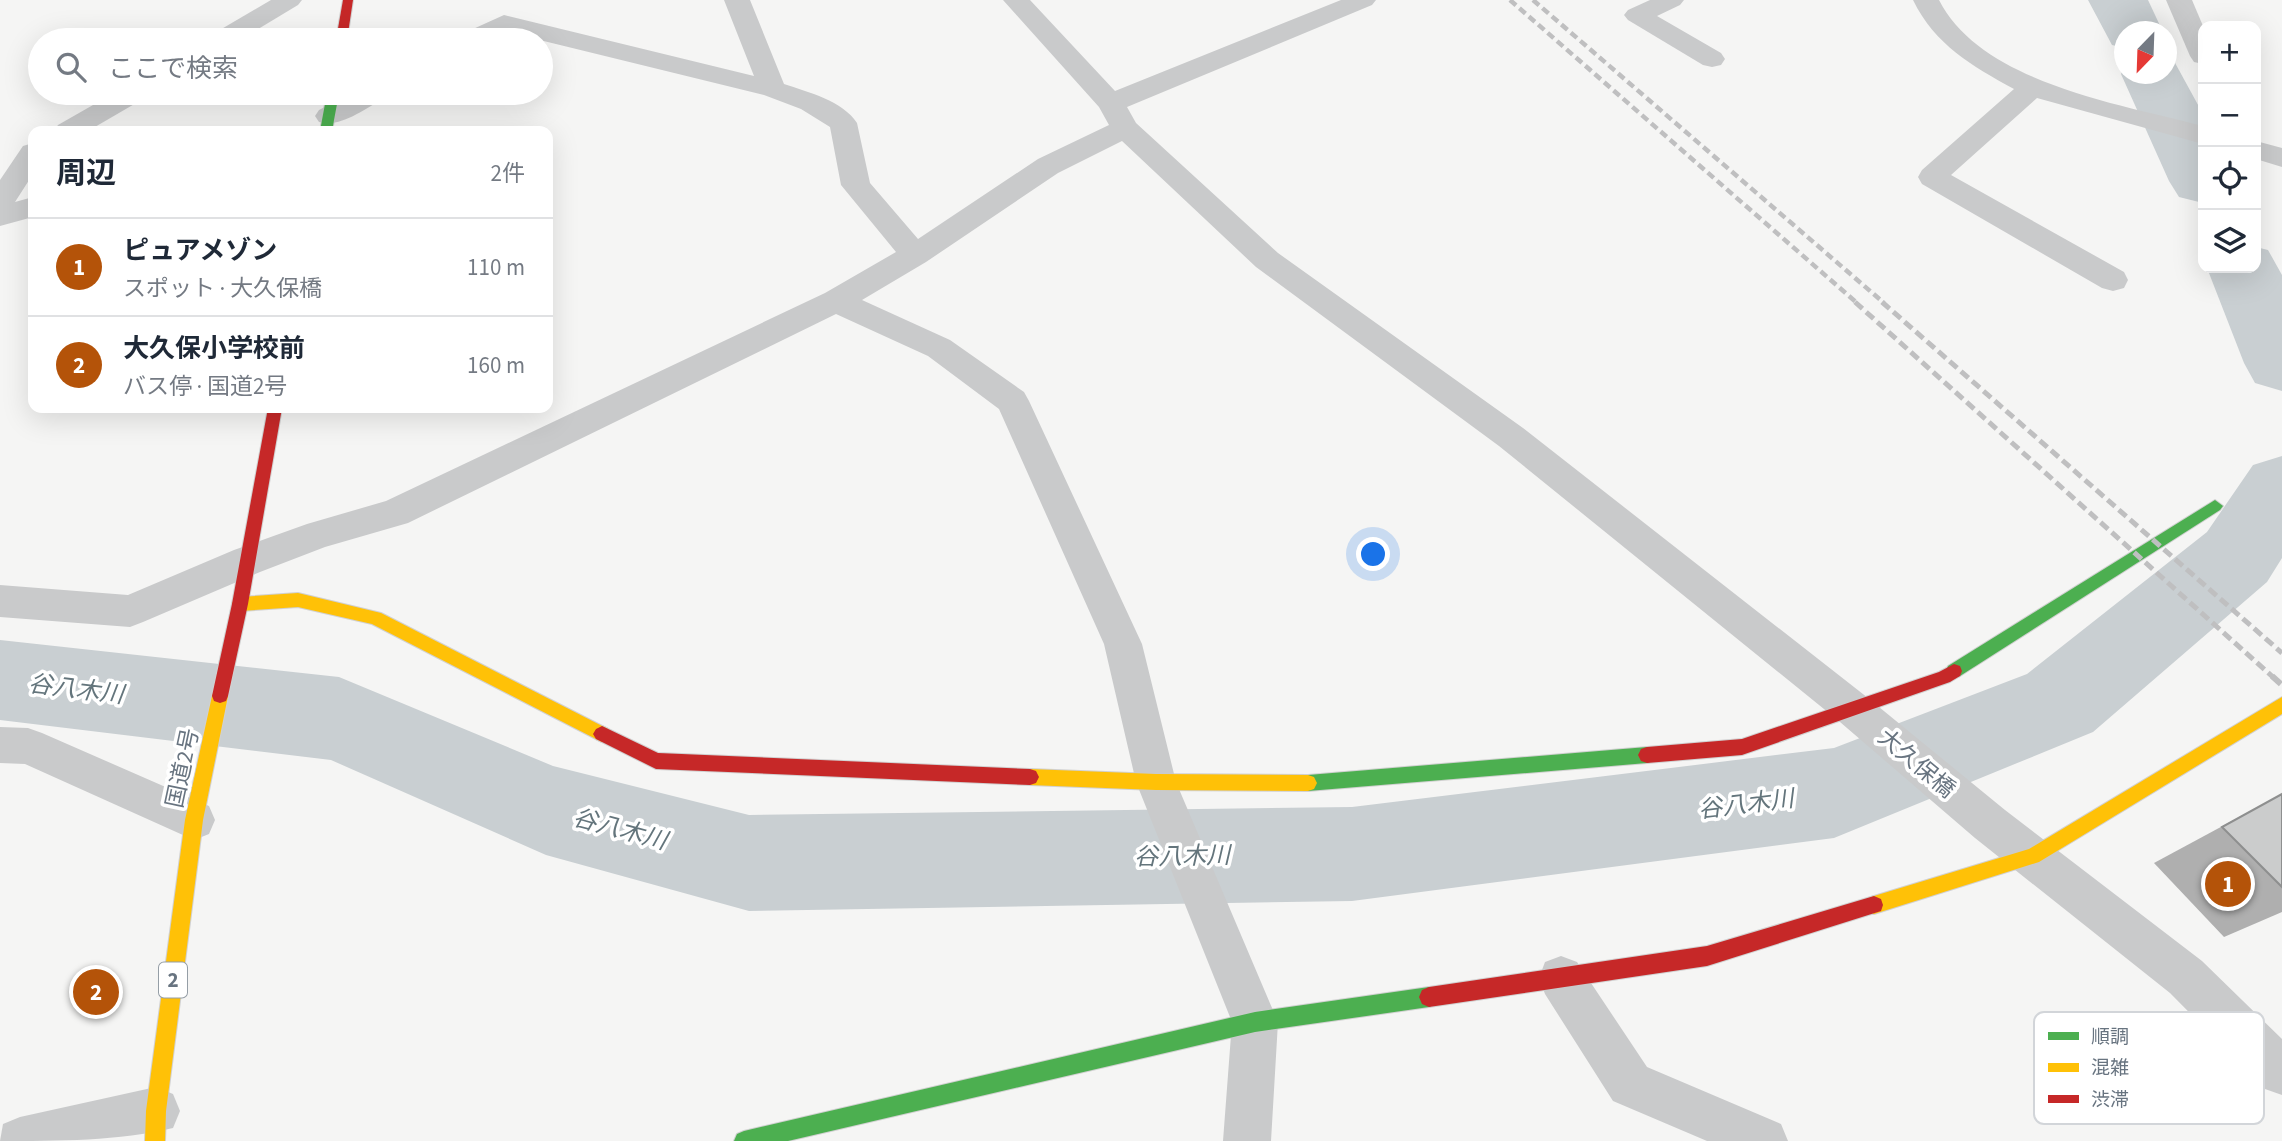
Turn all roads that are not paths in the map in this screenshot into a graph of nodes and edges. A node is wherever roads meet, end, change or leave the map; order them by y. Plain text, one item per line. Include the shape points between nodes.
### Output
1 (289, 0) edge
2 (348, 0) edge
3 (737, 0) edge
4 (1016, 0) edge
5 (1363, 0) edge
6 (1671, 0) edge
7 (1926, 0) edge
8 (2179, 0) edge
9 (242, 28) edge
10 (343, 28) edge
11 (494, 28) edge
12 (524, 28) edge
13 (553, 35) edge
14 (2198, 44) edge
15 (1712, 59) dead end
16 (2032, 88) junction
17 (773, 89) junction
18 (112, 105) edge
19 (347, 105) edge
20 (329, 113) edge
21 (1118, 116) junction
22 (77, 126) edge
23 (2198, 134) edge
24 (2261, 151) edge
25 (2282, 158) edge
26 (28, 160) edge
27 (0, 203) edge
28 (28, 208) edge
29 (0, 216) edge
30 (915, 255) junction
31 (2113, 279) dead end
32 (836, 301) junction
33 (274, 413) edge
34 (2215, 506) dead end
35 (247, 561) junction
36 (0, 601) edge
37 (240, 604) junction
38 (2282, 705) edge
39 (1861, 716) junction
40 (0, 745) edge
41 (1156, 782) junction
42 (194, 820) junction
43 (2033, 856) junction
44 (1561, 978) junction
45 (2221, 1012) edge
46 (1255, 1022) junction
47 (2264, 1054) edge
48 (2282, 1072) edge
49 (155, 1126) edge
50 (20, 1141) edge
51 (744, 1141) edge
52 (1247, 1141) edge
53 (1763, 1141) edge

1 - 9 street
2 - 10 main road
3 - 17 street
4 - 21 street, 大久保橋
5 - 21 street
6 - 15 street via 1637,15
7 - 16 street via 1956,44
8 - 14 street
11 - 12 street via 504,23
13 - 17 street
16 - 23 street
16 - 31 street via 1932,177
17 - 30 street via 811,103 843,123 856,185
18 - 22 street
19 - 20 street
21 - 30 street
21 - 39 street, 大久保橋 via 1268,260 1511,437
24 - 25 street
26 - 27 street
28 - 29 street
30 - 32 street
32 - 35 street via 396,513
32 - 41 street via 940,348 1012,401 1123,644
33 - 35 main road, 国道2号 / 2
34 - 39 main road via 1944,677
35 - 36 street via 130,611
35 - 37 main road, 国道2号 / 2
37 - 41 main road via 298,600 374,618 656,761
37 - 42 main road, 国道2号 / 2
38 - 43 main road
39 - 41 main road via 1742,747 1295,784
39 - 43 street, 大久保橋
40 - 42 street via 28,746
41 - 46 street
42 - 49 main road, 国道2号 / 2
43 - 44 main road via 1707,956
43 - 45 street, 大久保橋 via 2186,977
44 - 46 main road
44 - 53 street via 1630,1084
46 - 51 main road
46 - 52 street
47 - 48 street, 大久保橋
49 - 50 street

